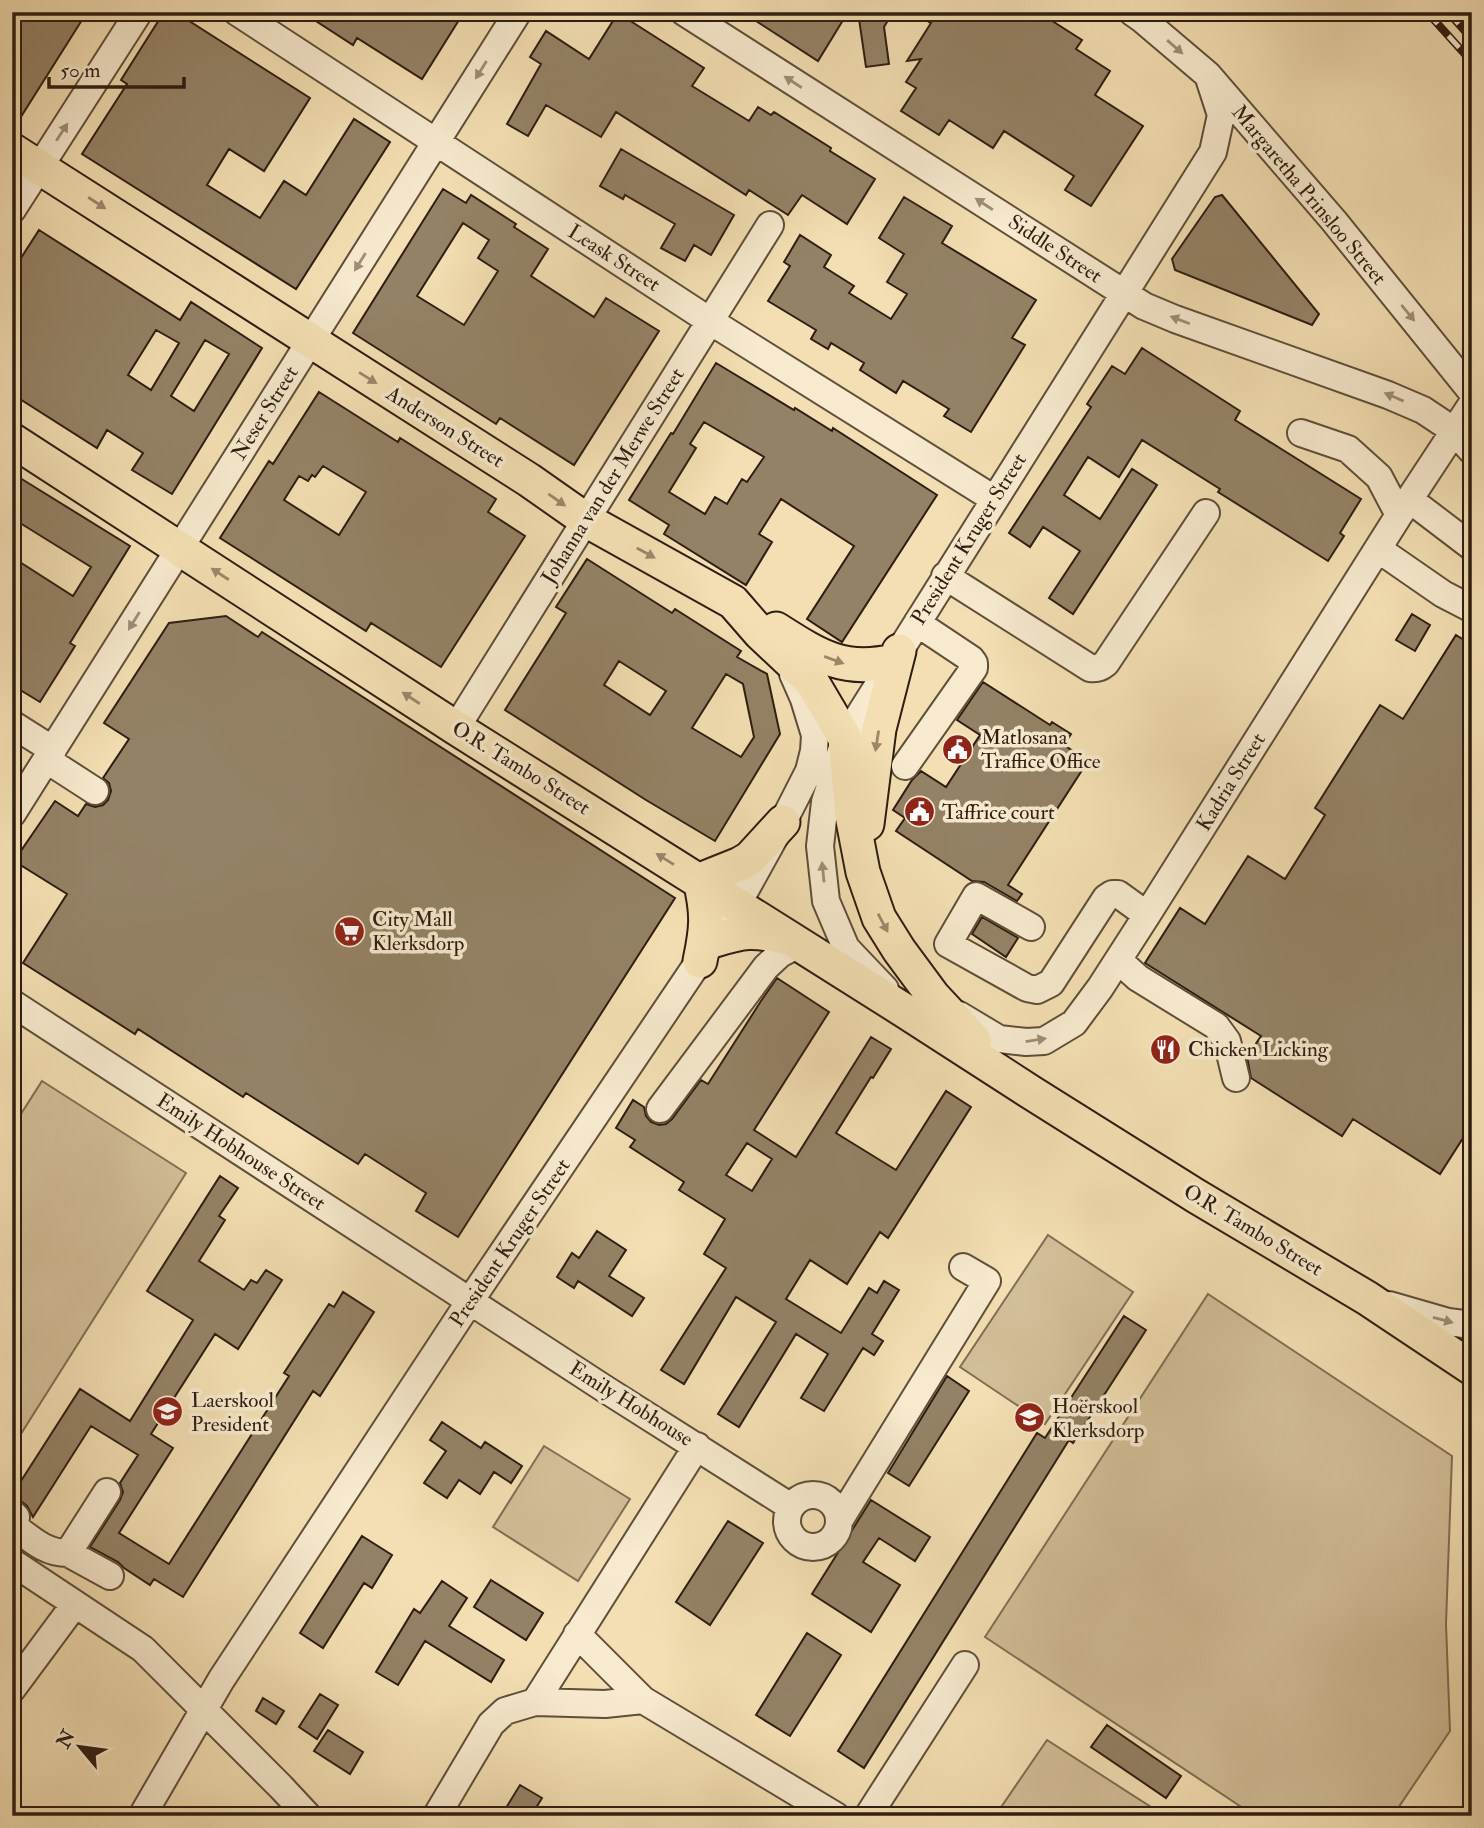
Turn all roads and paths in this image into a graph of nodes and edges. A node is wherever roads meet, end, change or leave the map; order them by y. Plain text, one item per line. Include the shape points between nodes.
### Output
1 (139, 12) edge
2 (237, 12) edge
3 (518, 12) edge
4 (684, 12) edge
5 (1132, 12) edge
6 (1208, 75) junction
7 (436, 142) junction
8 (26, 158) edge
9 (12, 210) edge
10 (770, 225) dead end
11 (1124, 294) junction
12 (710, 321) junction
13 (311, 341) junction
14 (1472, 392) edge
15 (1472, 404) edge
16 (1453, 430) junction
17 (1301, 433) dead end
18 (12, 440) edge
19 (1472, 451) edge
20 (994, 499) junction
21 (1404, 507) junction
22 (1206, 513) dead end
23 (586, 520) junction
24 (1472, 547) edge
25 (180, 549) junction
26 (1377, 549) junction
27 (945, 576) junction
28 (733, 602) junction
29 (1472, 609) edge
30 (917, 623) junction
31 (785, 655) junction
32 (896, 656) junction
33 (12, 724) edge
34 (456, 728) junction
35 (845, 738) junction
36 (50, 755) junction
37 (905, 766) dead end
38 (94, 791) dead end
39 (12, 814) edge
40 (783, 822) junction
41 (863, 872) junction
42 (700, 880) junction
43 (737, 905) junction
44 (1147, 915) junction
45 (1031, 927) dead end
46 (795, 942) junction
47 (708, 950) junction
48 (1118, 960) junction
49 (1138, 978) junction
50 (1100, 988) junction
51 (12, 1003) edge
52 (919, 1003) junction
53 (1236, 1078) dead end
54 (660, 1109) dead end
55 (963, 1267) dead end
56 (1367, 1298) junction
57 (470, 1301) junction
58 (1472, 1325) edge
59 (1472, 1368) edge
60 (697, 1446) junction
61 (107, 1492) dead end
62 (791, 1507) junction
63 (12, 1513) edge
64 (839, 1521) junction
65 (76, 1557) junction
66 (12, 1562) edge
67 (110, 1576) dead end
68 (67, 1599) junction
69 (577, 1634) junction
70 (965, 1665) dead end
71 (12, 1689) edge
72 (643, 1700) junction
73 (535, 1702) junction
74 (203, 1709) junction
75 (437, 1815) edge
76 (142, 1816) edge
77 (308, 1816) edge
78 (836, 1816) edge
79 (868, 1816) edge

8 -> 1 street
2 - 7 street, Leask Street
3 -> 7 street, Neser Street
11 -> 4 street, Siddle Street
5 -> 6 street, Margaretha Prinsloo Street
6 - 11 street, President Kruger Street via 1221,115 1213,152
6 -> 14 street, Margaretha Prinsloo Street
7 - 12 street, Leask Street
7 -> 13 street, Neser Street
8 - 9 street
8 -> 13 main road, Anderson Street
10 - 12 street, Johanna van der Merwe Street
16 -> 11 street, Siddle Street via 1388,395 1175,319
11 - 20 street, President Kruger Street
12 - 20 street, Leask Street
12 - 23 street, Johanna van der Merwe Street
13 -> 23 main road, Anderson Street
13 - 25 street, Neser Street
15 - 16 street, Kadria Street
16 - 19 street
16 - 21 street, Kadria Street
17 - 21 street via 1348,449
18 - 25 main road, O.R. Tambo Street
20 - 27 street, President Kruger Street
21 - 24 street
21 - 26 street, Kadria Street
22 - 27 street via 1106,663 1096,669
23 -> 28 main road, Anderson Street
23 - 34 street, Johanna van der Merwe Street
34 -> 25 main road, O.R. Tambo Street
25 -> 36 street, Neser Street
26 - 29 street
26 - 44 street, Kadria Street
27 - 30 street, President Kruger Street
28 - 31 main road, Anderson Street
28 -> 32 main road via 841,664 877,665
30 - 32 street, President Kruger Street
30 - 37 street via 971,659 974,668
31 - 35 main road, Anderson Street via 812,682
31 - 40 street, President Kruger Street via 815,734 809,771
32 - 35 street, President Kruger Street
32 -> 41 main road via 879,729
33 - 36 street
42 -> 34 main road, O.R. Tambo Street
35 - 41 main road, O.R. Tambo Street
52 -> 35 street, President Kruger Street via 846,948 826,901 820,846 825,802
36 - 38 street
36 - 39 street, Neser Street
40 - 42 main road via 750,858
40 - 43 street, President Kruger Street
41 -> 52 main road, O.R. Tambo Street
42 - 43 main road, O.R. Tambo Street
42 - 47 main road
43 - 46 main road, O.R. Tambo Street
43 - 47 street, President Kruger Street
44 - 45 street via 1118,894 1106,898 1051,984 1037,990 1027,989 948,944 976,896
44 - 48 street, Kadria Street
46 - 47 main road via 757,931 738,932
46 - 52 main road, O.R. Tambo Street
46 - 54 street via 766,967
47 - 57 street, President Kruger Street
48 - 49 street
48 - 50 street, Kadria Street
49 - 50 street
49 - 53 street via 1224,1034
52 -> 50 street, Kadria Street via 999,1039 1044,1041 1074,1023
51 - 57 street, Emily Hobhouse Street
52 - 56 main road, O.R. Tambo Street via 967,1033 1032,1093
55 - 64 street via 987,1281
56 -> 58 street
56 - 59 main road, O.R. Tambo Street
57 - 60 street, Emily Hobhouse
57 - 74 street, President Kruger Street
60 - 62 street, Emily Hobhouse
60 - 69 street
61 - 65 street
62 - 64 street via 807,1495 817,1495 833,1504
62 - 64 street via 786,1525 790,1536 809,1548 830,1542
63 - 65 street via 15,1527 35,1542
65 - 67 street
65 - 68 street
66 - 68 street
68 - 71 street
68 - 74 street via 143,1649
69 - 72 street
69 - 73 street
70 - 79 street
72 - 73 street
72 - 78 street
73 - 75 street via 505,1711 491,1724
74 - 76 street, President Kruger Street
74 - 77 street

